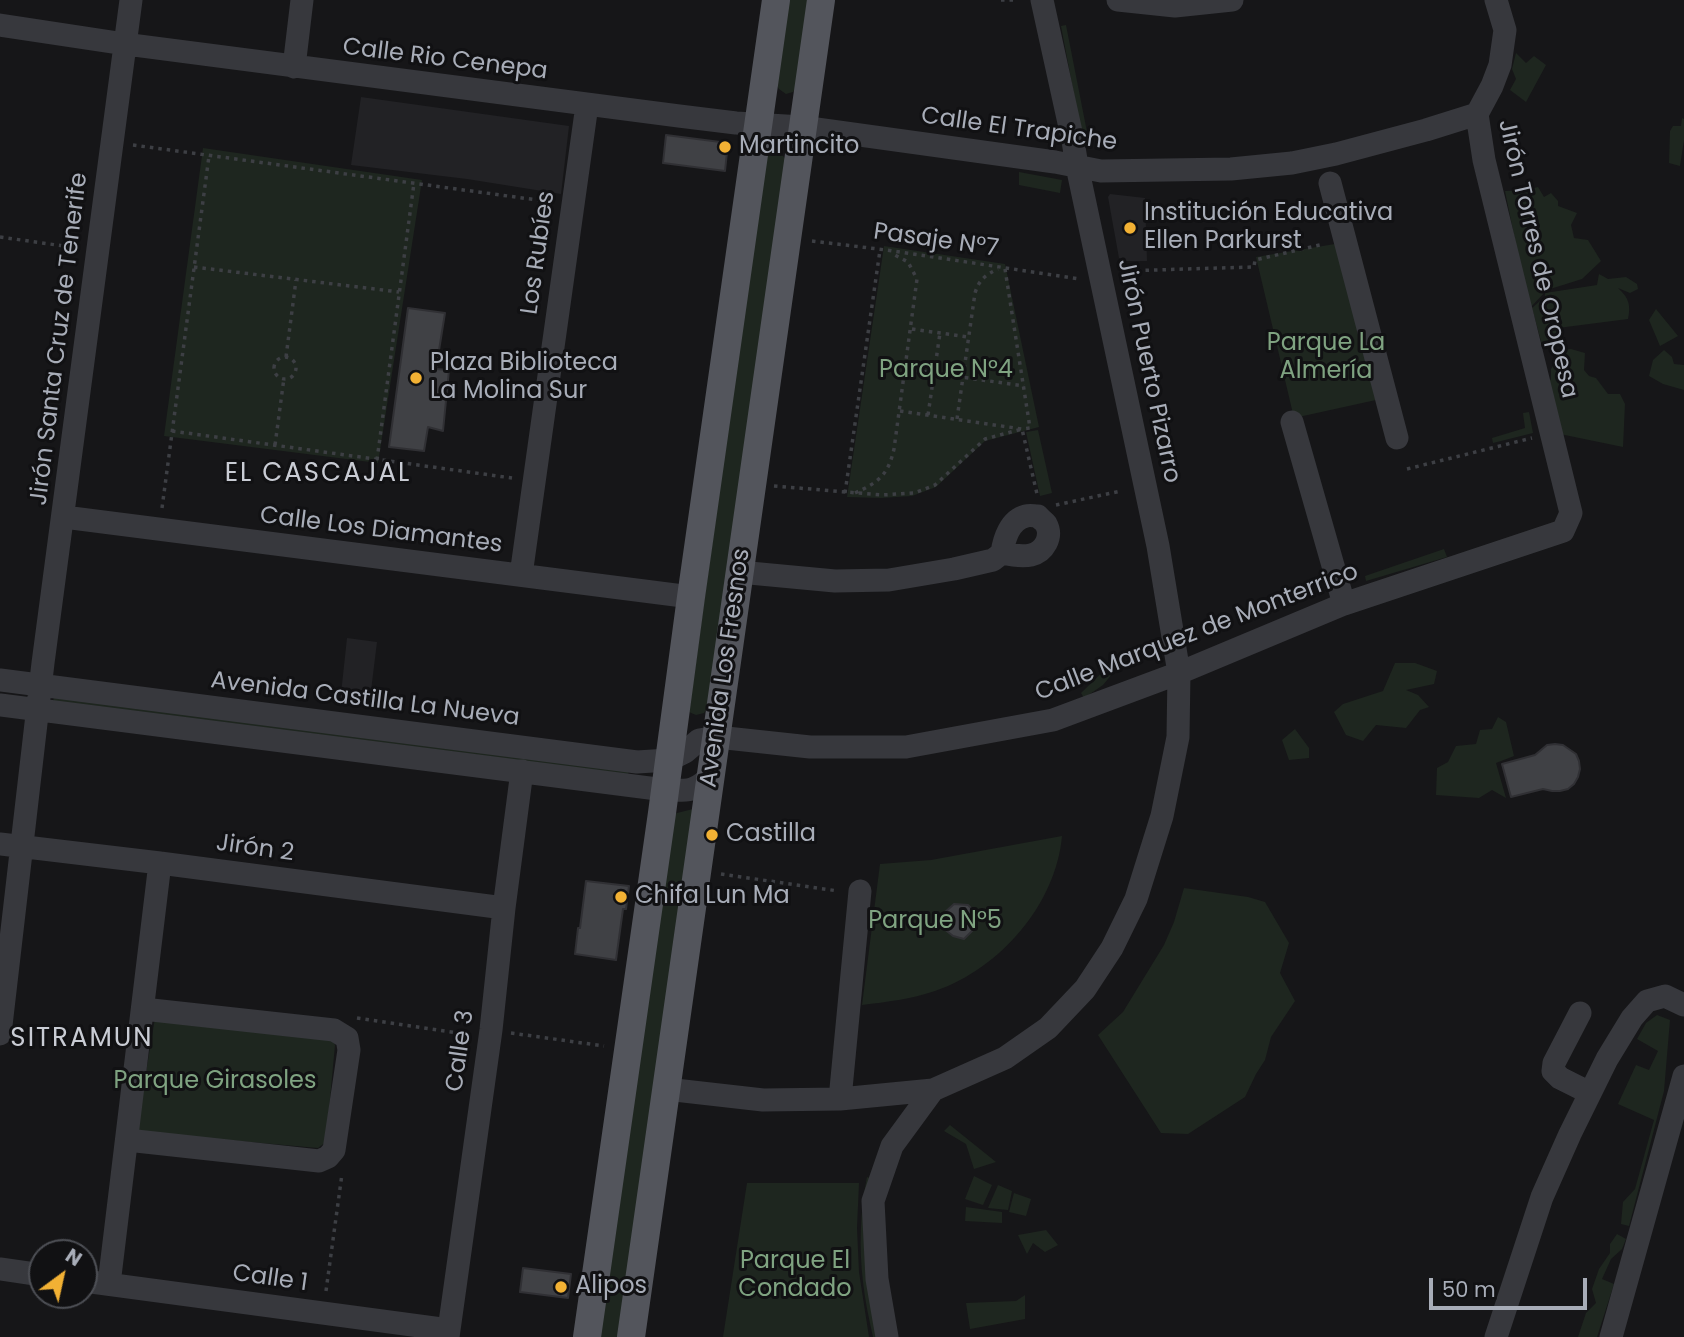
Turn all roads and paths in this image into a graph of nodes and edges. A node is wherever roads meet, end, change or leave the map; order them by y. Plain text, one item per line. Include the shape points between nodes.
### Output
1 (131, 0) edge
2 (302, 0) edge
3 (776, 0) edge
4 (821, 0) edge
5 (1002, 0) edge
6 (1016, 0) edge
7 (1042, 0) edge
8 (1118, 0) edge
9 (1232, 0) edge
10 (1496, 0) edge
11 (0, 25) edge
12 (125, 44) junction
13 (294, 67) junction
14 (587, 105) junction
15 (1477, 114) junction
16 (758, 125) junction
17 (802, 127) junction
18 (131, 144) dead end
19 (209, 156) junction
20 (1077, 166) junction
21 (414, 183) junction
22 (1330, 183) dead end
23 (572, 205) junction
24 (0, 237) edge
25 (787, 237) junction
26 (1328, 243) dead end
27 (99, 250) junction
28 (883, 250) junction
29 (194, 267) junction
30 (1002, 268) junction
31 (1118, 271) dead end
32 (1080, 279) dead end
33 (296, 280) junction
34 (399, 292) junction
35 (911, 329) junction
36 (940, 333) junction
37 (968, 337) junction
38 (286, 357) junction
39 (905, 369) junction
40 (934, 373) junction
41 (963, 377) junction
42 (284, 378) junction
43 (1024, 386) junction
44 (900, 411) junction
45 (928, 415) junction
46 (957, 419) junction
47 (1292, 422) dead end
48 (1022, 429) junction
49 (172, 431) junction
50 (1538, 436) dead end
51 (1397, 439) dead end
52 (275, 445) junction
53 (377, 460) junction
54 (1407, 470) dead end
55 (535, 481) junction
56 (752, 484) junction
57 (1122, 491) dead end
58 (845, 492) junction
59 (855, 493) junction
60 (1039, 503) dead end
61 (1047, 507) dead end
62 (161, 514) dead end
63 (64, 517) junction
64 (1563, 531) joint
65 (1002, 553) dead end
66 (739, 572) junction
67 (521, 575) junction
68 (691, 597) junction
69 (1344, 604) junction
70 (1179, 673) junction
71 (0, 680) edge
72 (41, 685) junction
73 (0, 705) edge
74 (38, 710) junction
75 (717, 737) junction
76 (669, 760) junction
77 (522, 771) junction
78 (711, 774) junction
79 (665, 790) junction
80 (10, 845) edge
81 (160, 863) junction
82 (719, 874) dead end
83 (850, 891) joint
84 (504, 908) junction
85 (1684, 1005) edge
86 (143, 1009) junction
87 (1580, 1013) dead end
88 (491, 1030) junction
89 (0, 1034) edge
90 (616, 1047) dead end
91 (1684, 1076) edge
92 (666, 1089) junction
93 (933, 1090) junction
94 (1590, 1093) junction
95 (840, 1099) junction
96 (127, 1140) junction
97 (0, 1269) edge
98 (28, 1273) edge
99 (98, 1283) edge
100 (109, 1284) junction
101 (448, 1334) edge
102 (587, 1337) edge
103 (631, 1337) edge
104 (887, 1337) edge
105 (1496, 1337) edge
106 (1611, 1337) edge

1 - 12 street, Jirón Santa Cruz de Tenerife
2 - 13 street
3 - 16 main road, Avenida Los Fresnos
4 - 17 main road, Avenida Los Fresnos
5 - 6 path
7 - 20 street, Jirón Puerto Pizarro
8 - 9 street via 1175,6
10 - 15 street, Jirón Torres de Oropesa via 1505,30 1500,65
11 - 12 street, Calle Rio Cenepa
12 - 13 street, Calle Rio Cenepa
12 - 27 street, Jirón Santa Cruz de Tenerife
13 - 14 street, Calle Rio Cenepa
14 - 16 street, Calle Rio Cenepa
14 - 23 street, Los Rubíes
15 - 20 street, Calle El Trapiche via 1292,163 1114,171
15 - 64 street, Jirón Torres de Oropesa via 1483,160 1571,513
16 - 17 street, Calle El Trapiche
16 - 68 main road, Avenida Los Fresnos
17 - 20 street, Calle El Trapiche
17 - 25 main road, Avenida Los Fresnos
18 - 19 path
19 - 21 path
19 - 29 path
20 - 70 street, Jirón Puerto Pizarro via 1155,534
21 - 23 path
21 - 34 path
22 - 51 street
23 - 55 street, Los Rubíes
24 - 27 path
25 - 28 path, Pasaje N°7
25 - 56 main road, Avenida Los Fresnos
26 - 31 path via 1255,260 1254,267
27 - 63 street, Jirón Santa Cruz de Tenerife
28 - 30 path, Pasaje N°7
28 - 35 path via 908,262 917,279
28 - 58 path
29 - 33 path
29 - 49 path
30 - 32 path, Pasaje N°7
30 - 37 path via 978,284
30 - 43 path
33 - 34 path
33 - 38 path
34 - 53 path
35 - 36 path
35 - 39 path
36 - 37 path
36 - 40 path
37 - 41 path
38 - 42 path via 275,365 275,372
38 - 42 path via 296,368
39 - 40 path
39 - 44 path
40 - 41 path
40 - 45 path
41 - 43 path
41 - 46 path
42 - 52 path
43 - 48 path via 1030,428
44 - 45 path
44 - 59 path via 891,464 876,483
45 - 46 path
46 - 48 path
47 - 69 street
48 - 59 path via 985,439 935,485 914,492
48 - 60 path
49 - 52 path
49 - 62 path
50 - 54 path
52 - 53 path
53 - 55 path
55 - 67 street, Los Rubíes
56 - 58 path
56 - 66 main road, Avenida Los Fresnos
57 - 61 path
58 - 59 path
63 - 67 street, Calle Los Diamantes
63 - 72 street, Jirón Santa Cruz de Tenerife
64 - 69 street, Calle Marquez de Monterrico
65 - 66 street via 993,560 889,580 835,581
66 - 75 main road, Avenida Los Fresnos
67 - 68 street, Calle Los Diamantes
68 - 76 main road, Avenida Los Fresnos
69 - 70 street, Calle Marquez de Monterrico
70 - 75 street, Calle Marquez de Monterrico via 1053,720 906,747 810,747
70 - 93 street, Jirón Puerto Pizarro via 1178,737 1162,816 1136,899 1112,948 1084,989 1048,1028 1005,1058
71 - 72 street, Avenida Castilla La Nueva
72 - 74 street, Jirón Santa Cruz de Tenerife
72 - 76 street, Avenida Castilla La Nueva via 636,762
73 - 74 street, Avenida Castilla La Nueva
74 - 77 street, Avenida Castilla La Nueva
74 - 80 street, Jirón Santa Cruz de Tenerife
75 - 76 street via 699,740
75 - 78 main road, Avenida Los Fresnos
76 - 79 main road, Avenida Los Fresnos
77 - 79 street, Avenida Castilla La Nueva
77 - 84 street, Calle 3
78 - 79 street, Avenida Castilla La Nueva via 694,789
78 - 92 main road, Avenida Los Fresnos
79 - 102 main road, Avenida Los Fresnos
80 - 81 street, Jirón 2
80 - 89 street, Jirón Santa Cruz de Tenerife
81 - 84 street, Jirón 2
81 - 86 street
82 - 83 path
83 - 95 street
84 - 88 street, Calle 3
85 - 94 street via 1665,996 1647,1002 1632,1018
86 - 96 street
86 - 96 street via 334,1030 347,1038 349,1050 334,1150 319,1161
87 - 94 street via 1553,1071
88 - 90 path
88 - 101 street, Calle 3
91 - 106 street
92 - 95 street via 764,1100
92 - 103 main road, Avenida Los Fresnos
93 - 95 street
93 - 104 street via 892,1146 873,1201 877,1279
94 - 105 street via 1542,1197
96 - 100 street
97 - 98 street
99 - 100 street, Calle 1
100 - 101 street, Calle 1

